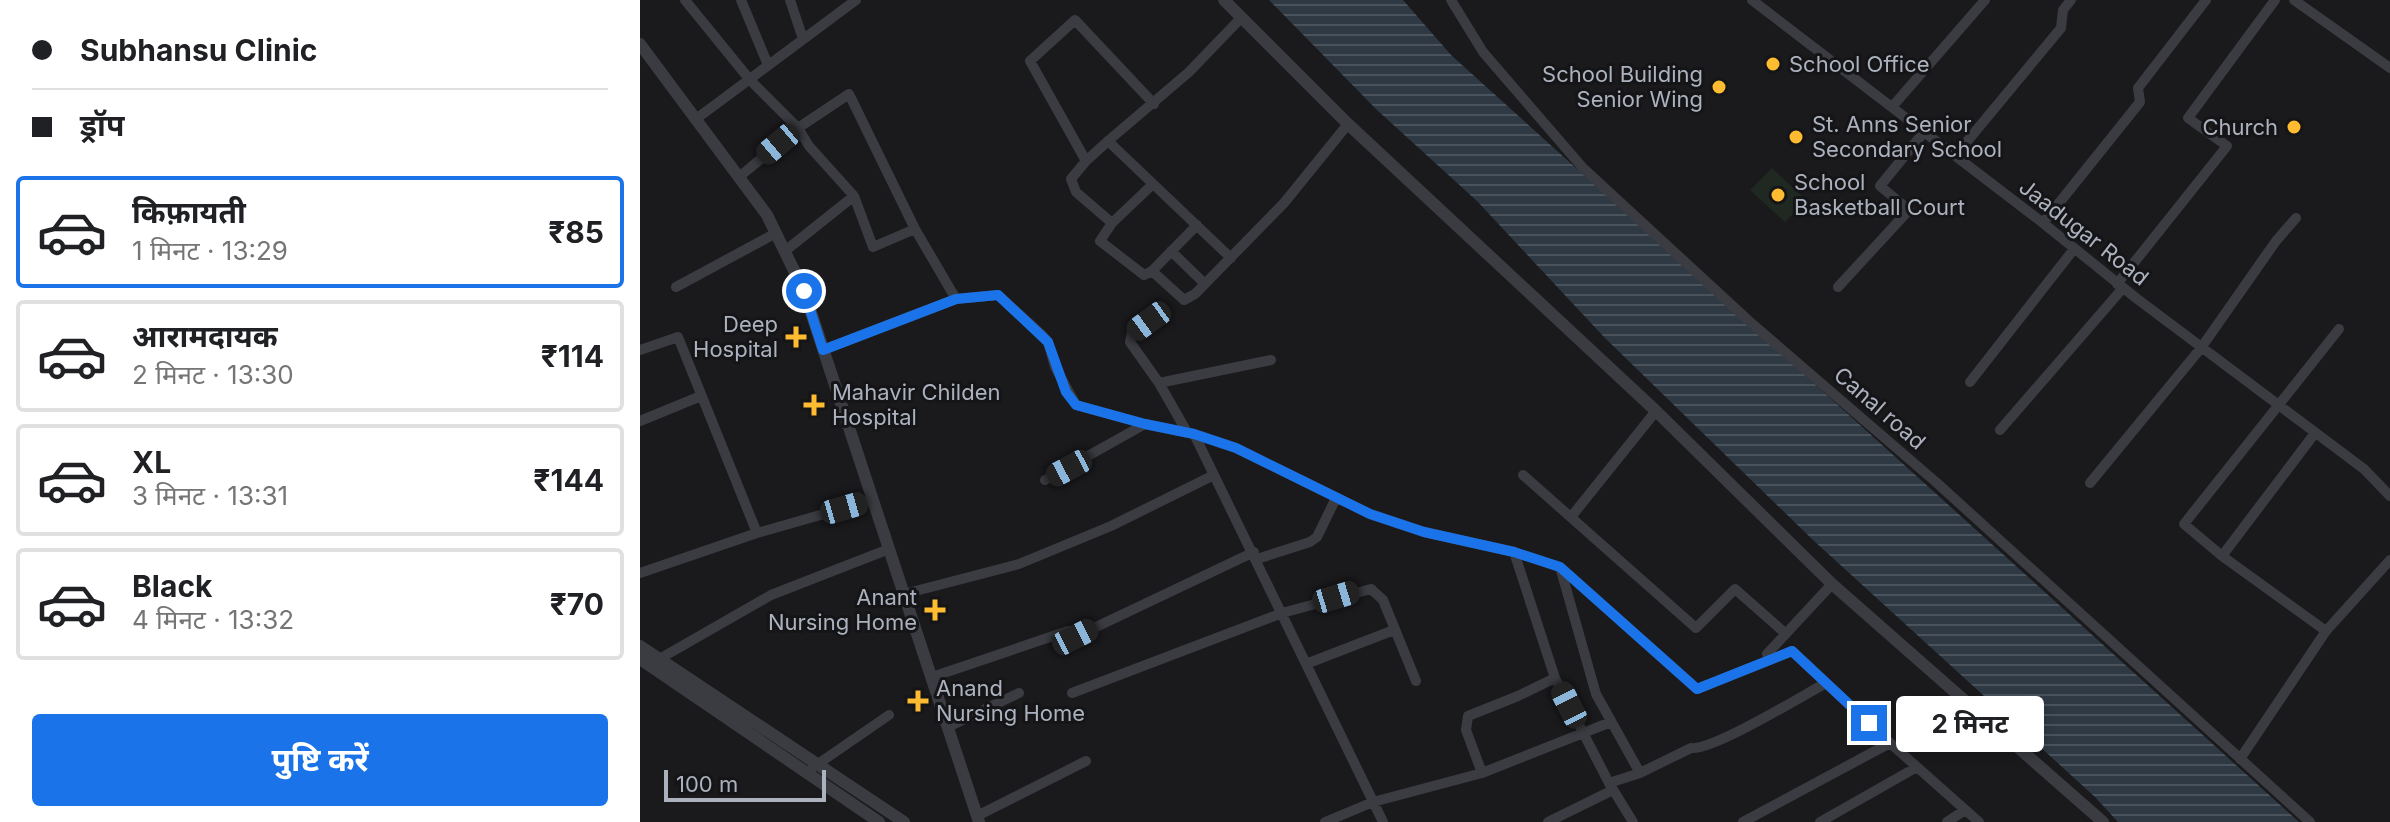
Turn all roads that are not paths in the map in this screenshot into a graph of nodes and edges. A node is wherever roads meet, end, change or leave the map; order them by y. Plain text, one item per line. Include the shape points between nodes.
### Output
1 (685, 0) edge
2 (741, 0) edge
3 (790, 0) edge
4 (856, 0) edge
5 (1224, 0) edge
6 (1451, 0) edge
7 (1752, 0) edge
8 (1985, 0) edge
9 (2071, 0) edge
10 (2206, 0) edge
11 (2275, 0) edge
12 (2294, 0) edge
13 (1241, 18) junction
14 (803, 39) junction
15 (640, 44) edge
16 (768, 65) junction
17 (2390, 68) edge
18 (750, 80) junction
19 (1154, 104) junction
20 (1892, 107) junction
21 (696, 119) junction
22 (1348, 124) junction
23 (798, 128) junction
24 (1924, 132) junction
25 (1108, 141) junction
26 (1955, 156) junction
27 (1086, 161) junction
28 (739, 177) junction
29 (1153, 184) junction
30 (854, 196) junction
31 (2296, 218) dead end
32 (1112, 223) junction
33 (2043, 223) junction
34 (1197, 225) junction
35 (915, 229) junction
36 (776, 233) junction
37 (2074, 249) junction
38 (785, 251) junction
39 (1171, 251) junction
40 (1231, 258) junction
41 (1152, 271) junction
42 (1205, 284) junction
43 (2120, 286) junction
44 (676, 287) dead end
45 (1838, 287) dead end
46 (956, 299) junction
47 (1149, 321) dead end
48 (2339, 329) dead end
49 (2201, 348) junction
50 (640, 350) edge
51 (823, 350) junction
52 (1271, 360) dead end
53 (1970, 382) dead end
54 (1159, 383) junction
55 (701, 396) junction
56 (2276, 405) junction
57 (1656, 411) junction
58 (640, 421) edge
59 (1145, 424) junction
60 (2000, 430) dead end
61 (1191, 433) junction
62 (2315, 433) junction
63 (1214, 475) junction
64 (1523, 475) dead end
65 (1045, 480) dead end
66 (2090, 483) dead end
67 (2390, 496) edge
68 (1336, 498) junction
69 (873, 500) junction
70 (1571, 517) junction
71 (757, 533) junction
72 (889, 549) junction
73 (1514, 552) junction
74 (1255, 555) junction
75 (2222, 556) junction
76 (2390, 560) edge
77 (1560, 567) junction
78 (640, 573) edge
79 (1832, 584) junction
80 (904, 594) junction
81 (1282, 613) junction
82 (1394, 630) junction
83 (2326, 631) junction
84 (1786, 634) junction
85 (640, 646) edge
86 (1767, 654) dead end
87 (650, 661) edge
88 (1306, 664) junction
89 (932, 677) junction
90 (1555, 678) junction
91 (1416, 681) dead end
92 (1826, 683) junction
93 (1019, 693) dead end
94 (1072, 693) dead end
95 (889, 715) dead end
96 (1611, 722) junction
97 (948, 727) junction
98 (1583, 733) junction
99 (1890, 743) junction
100 (2240, 759) junction
101 (1086, 761) dead end
102 (1917, 767) junction
103 (813, 768) junction
104 (1482, 773) junction
105 (1640, 773) junction
106 (1609, 783) junction
107 (1373, 802) junction
108 (1965, 810) junction
109 (978, 819) edge
110 (879, 822) edge
111 (904, 822) edge
112 (1325, 822) edge
113 (1383, 822) edge
114 (1548, 822) edge
115 (1633, 822) edge
116 (1743, 822) edge
117 (1820, 822) edge
118 (1947, 822) edge
119 (1979, 822) edge
120 (2103, 822) edge
121 (2310, 822) edge

1 - 18 street
2 - 16 street
3 - 14 street
4 - 14 street
5 - 13 street
6 - 100 street, Canal road via 1483,52 1583,168
7 - 20 street, Jaadugar Road
8 - 20 street
9 - 26 street via 2063,10 2061,28
10 - 33 street via 2138,88 2140,102
11 - 43 street via 2188,118 2227,146
12 - 17 street
13 - 19 street
13 - 22 street
14 - 16 street
15 - 21 street
16 - 18 street
18 - 21 street
18 - 23 street
19 - 25 street
19 - 27 street via 1075,20 1030,61
20 - 24 street, Jaadugar Road
21 - 28 street
22 - 40 street
22 - 57 street
23 - 28 street
23 - 30 street
23 - 35 street via 849,94
24 - 26 street, Jaadugar Road
24 - 45 street via 1880,186 1909,210
25 - 27 street
25 - 29 street
26 - 33 street, Jaadugar Road
27 - 32 street via 1071,179 1076,192
28 - 36 street
29 - 32 street
29 - 34 street
30 - 35 street via 873,247
30 - 38 street
31 - 49 street
32 - 41 street via 1100,241 1144,275
33 - 37 street, Jaadugar Road
34 - 39 street
34 - 40 street
35 - 46 street
36 - 38 street
36 - 44 street
37 - 43 street, Jaadugar Road
37 - 53 street
38 - 51 street
39 - 41 street
39 - 42 street
40 - 42 street
41 - 42 street via 1184,300
43 - 49 street, Jaadugar Road
43 - 60 street
46 - 51 street
46 - 59 street via 998,295 1048,342 1076,405
47 - 54 street via 1132,333 1130,342
48 - 56 street
49 - 56 street, Jaadugar Road
49 - 66 street
50 - 55 street via 678,337
51 - 69 street
52 - 54 street
54 - 61 street
55 - 58 street
55 - 71 street
56 - 62 street, Jaadugar Road
56 - 75 street via 2184,524
57 - 70 street
57 - 79 street
59 - 61 street
59 - 65 street
61 - 63 street
61 - 68 street via 1236,448
62 - 67 street, Jaadugar Road
62 - 75 street
63 - 74 street
63 - 80 street via 1019,564
64 - 70 street
68 - 73 street via 1424,532
68 - 74 street via 1310,542
69 - 71 street
69 - 72 street
70 - 84 street via 1696,628 1735,589
71 - 78 street
72 - 80 street
72 - 87 street via 771,595
73 - 77 street
73 - 90 street
74 - 81 street
74 - 89 street via 1075,637 1068,631
75 - 83 street
76 - 83 street
77 - 92 street via 1697,689 1792,651
77 - 96 street via 1596,694
79 - 84 street
79 - 120 street
80 - 89 street
81 - 82 street via 1371,589 1383,600
81 - 88 street
81 - 94 street
82 - 88 street
82 - 91 street
83 - 100 street
84 - 86 street
85 - 87 street
87 - 103 street
88 - 107 street
89 - 97 street
90 - 98 street
90 - 104 street via 1468,716 1466,730
92 - 99 street
92 - 105 street via 1712,743
93 - 97 street
95 - 103 street
96 - 98 street
96 - 105 street
97 - 109 street
98 - 104 street
98 - 106 street
99 - 102 street
99 - 116 street
100 - 121 street, Canal road
101 - 109 street
102 - 108 street
102 - 117 street
103 - 110 street
103 - 111 street
104 - 107 street
105 - 106 street
106 - 114 street via 1613,790
106 - 115 street
107 - 112 street
107 - 113 street
108 - 118 street
108 - 119 street

